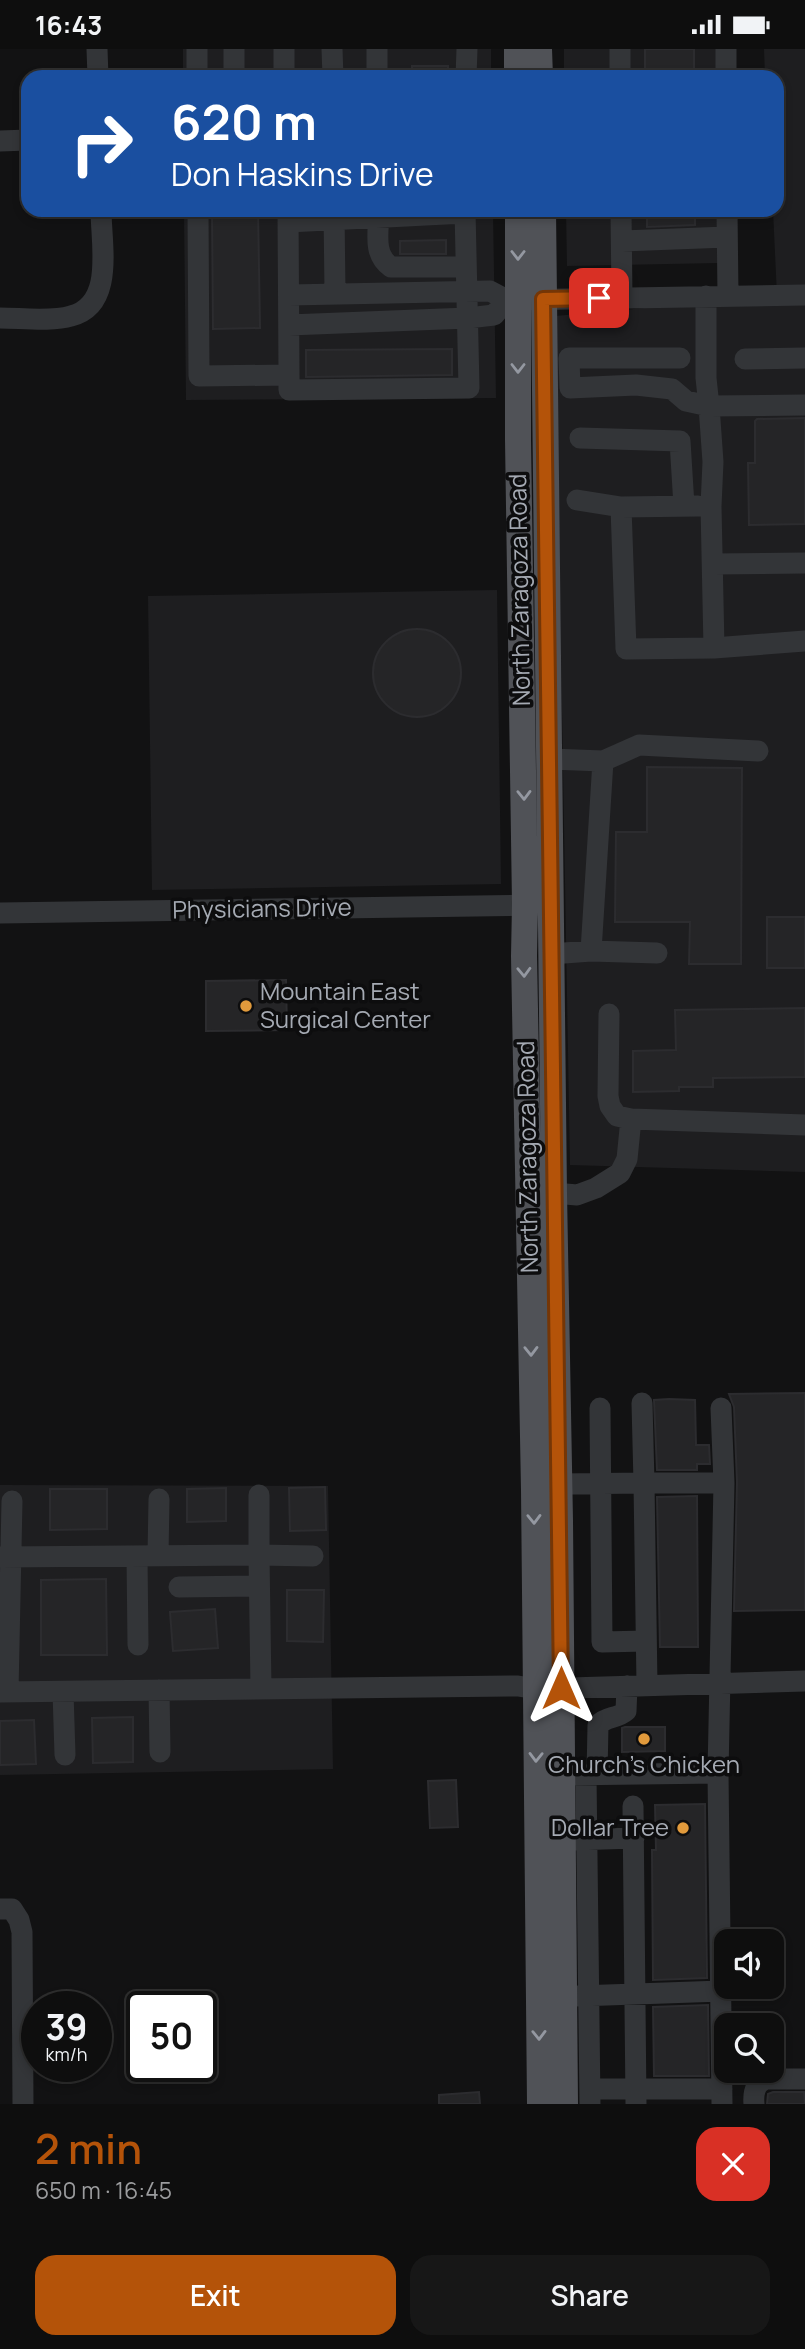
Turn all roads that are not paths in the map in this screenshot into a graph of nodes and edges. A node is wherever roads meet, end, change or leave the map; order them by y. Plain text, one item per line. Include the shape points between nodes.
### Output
1 (97, 49) edge
2 (197, 49) edge
3 (234, 49) edge
4 (284, 49) edge
5 (332, 49) edge
6 (377, 49) edge
7 (467, 49) edge
8 (517, 49) edge
9 (539, 49) edge
10 (620, 49) edge
11 (726, 49) edge
12 (98, 70) edge
13 (197, 70) edge
14 (234, 70) edge
15 (284, 70) edge
16 (332, 70) edge
17 (377, 70) edge
18 (466, 70) edge
19 (517, 70) edge
20 (540, 70) edge
21 (620, 70) edge
22 (726, 70) edge
23 (21, 140) edge
24 (0, 141) edge
25 (101, 217) edge
26 (198, 217) edge
27 (288, 217) edge
28 (334, 217) edge
29 (379, 217) edge
30 (465, 217) edge
31 (518, 217) edge
32 (541, 217) edge
33 (621, 217) edge
34 (727, 217) edge
35 (727, 237) junction
36 (622, 241) junction
37 (433, 267) junction
38 (466, 267) junction
39 (434, 292) junction
40 (468, 292) junction
41 (335, 293) junction
42 (289, 295) junction
43 (805, 295) edge
44 (706, 296) junction
45 (728, 296) junction
46 (622, 297) junction
47 (523, 300) junction
48 (0, 318) edge
49 (468, 318) junction
50 (289, 325) junction
51 (680, 358) dead end
52 (805, 358) edge
53 (745, 359) dead end
54 (289, 375) junction
55 (805, 405) edge
56 (709, 406) junction
57 (580, 438) dead end
58 (577, 500) dead end
59 (684, 506) junction
60 (711, 506) junction
61 (621, 507) junction
62 (805, 563) edge
63 (713, 564) junction
64 (805, 642) edge
65 (714, 648) junction
66 (522, 677) junction
67 (758, 751) dead end
68 (550, 759) junction
69 (603, 761) junction
70 (538, 905) junction
71 (0, 913) edge
72 (590, 951) junction
73 (657, 953) dead end
74 (551, 954) junction
75 (609, 1014) dead end
76 (631, 1119) junction
77 (805, 1125) edge
78 (554, 1193) junction
79 (530, 1283) junction
80 (556, 1332) junction
81 (642, 1403) dead end
82 (600, 1408) dead end
83 (721, 1408) dead end
84 (644, 1483) junction
85 (724, 1483) junction
86 (559, 1484) junction
87 (600, 1485) junction
88 (259, 1495) dead end
89 (159, 1499) dead end
90 (12, 1501) dead end
91 (259, 1555) junction
92 (148, 1556) junction
93 (313, 1556) dead end
94 (5, 1557) edge
95 (260, 1586) junction
96 (178, 1587) dead end
97 (646, 1641) junction
98 (138, 1645) dead end
99 (805, 1681) edge
100 (718, 1683) junction
101 (637, 1685) junction
102 (261, 1689) junction
103 (549, 1689) junction
104 (159, 1690) junction
105 (4, 1692) edge
106 (63, 1692) junction
107 (159, 1752) dead end
108 (65, 1755) dead end
109 (718, 1773) junction
110 (582, 1775) junction
111 (633, 1806) dead end
112 (634, 1838) junction
113 (575, 1840) junction
114 (539, 1869) junction
115 (0, 1909) edge
116 (721, 1929) edge
117 (714, 1991) edge
118 (635, 1995) junction
119 (577, 1996) junction
120 (722, 1999) edge
121 (805, 2079) edge
122 (636, 2096) edge
123 (590, 2097) edge
124 (722, 2097) edge
125 (23, 2104) edge
126 (540, 2104) edge
127 (565, 2104) edge
128 (754, 2104) edge

1 - 12 street
2 - 13 street
3 - 14 street
4 - 15 street
5 - 16 street
6 - 17 street
7 - 18 street
8 - 19 main road
9 - 20 main road
10 - 21 street
11 - 22 street
23 - 24 street
25 - 48 street via 102,281 90,306 73,316
26 - 54 street via 199,376
27 - 42 street
28 - 41 street
29 - 37 street via 378,253 383,261 391,267
30 - 38 street
31 -> 47 main road, North Zaragoza Road
32 - 47 main road, North Zaragoza Road
33 - 36 street
34 - 35 street
35 - 36 street
35 - 45 street
36 - 46 street
37 - 38 street
37 - 39 street
38 - 40 street
39 - 40 street
39 - 41 street
40 - 47 street via 490,291
40 - 49 street
41 - 42 street
42 - 50 street
43 - 45 street
44 - 45 street
44 - 46 street
44 - 56 street
46 - 47 street
47 - 49 street via 494,314
47 -> 66 main road, North Zaragoza Road
47 - 68 main road, North Zaragoza Road
49 - 50 street
49 - 54 street via 469,388 289,390
50 - 54 street
51 - 56 street via 569,358 570,388 636,385 672,389 686,401
52 - 53 street
55 - 56 street
56 - 60 street
57 - 59 street via 680,441
58 - 61 street
59 - 60 street
59 - 61 street
60 - 63 street
61 - 65 street via 626,649
62 - 63 street
63 - 65 street
64 - 65 street
66 - 68 main road via 533,693 537,751
66 -> 70 main road, North Zaragoza Road
67 - 69 street via 639,745
68 - 69 street
68 - 70 main road, North Zaragoza Road
69 - 72 street
70 - 71 street, Physicians Drive
70 - 74 main road, North Zaragoza Road
70 -> 79 main road, North Zaragoza Road via 524,956
72 - 73 street
72 - 74 street
74 - 78 main road, North Zaragoza Road
75 - 76 street via 610,1107 617,1116
76 - 77 street
76 - 78 street via 627,1159 620,1173 577,1195
78 - 80 main road, North Zaragoza Road
79 - 80 main road via 540,1294 545,1319
79 -> 103 main road, North Zaragoza Road
80 - 86 main road, North Zaragoza Road
81 - 84 street
82 - 87 street
83 - 85 street
84 - 85 street
84 - 87 street
84 - 97 street
85 - 100 street
86 - 87 street
86 - 103 main road, North Zaragoza Road
87 - 97 street via 602,1642
88 - 91 street
89 - 92 street
90 - 94 street
91 - 92 street
91 - 93 street
91 - 95 street
92 - 94 street
92 - 98 street
94 - 105 street
95 - 96 street
95 - 102 street
97 - 101 street
99 - 100 street
100 - 101 street
100 - 109 street
101 - 103 street
101 - 110 street via 626,1711 598,1725
102 - 103 street
102 - 104 street
103 - 110 main road, North Zaragoza Road
103 -> 114 main road, North Zaragoza Road via 536,1776
104 - 106 street
104 - 107 street
105 - 106 street
106 - 108 street
109 - 110 street
109 - 116 street
110 - 113 main road, North Zaragoza Road
111 - 112 street
112 - 113 street
112 - 118 street
113 - 119 main road, North Zaragoza Road
114 - 119 main road via 549,1889 552,1984 555,1990
114 -> 126 main road, North Zaragoza Road
115 - 125 street via 15,1912 22,1932
117 - 118 street
118 - 119 street
118 - 122 street
119 - 123 street
119 - 127 main road, North Zaragoza Road
120 - 124 street
121 - 128 street via 765,2078 756,2088
122 - 123 street
122 - 124 street

